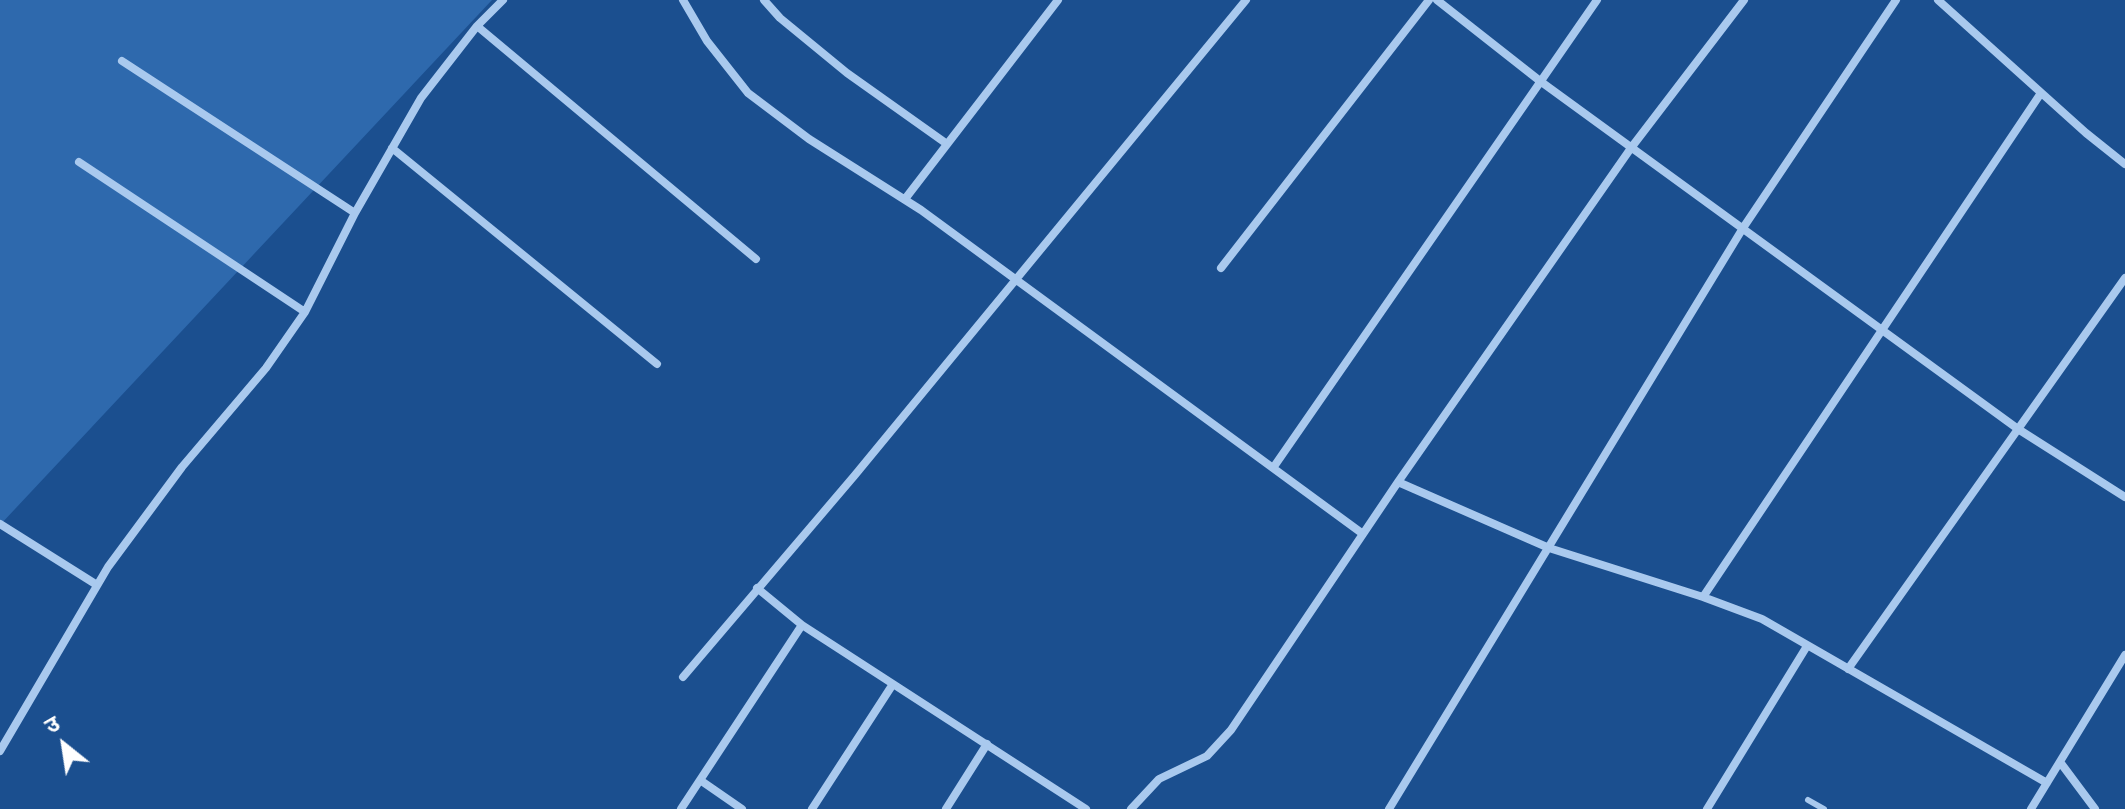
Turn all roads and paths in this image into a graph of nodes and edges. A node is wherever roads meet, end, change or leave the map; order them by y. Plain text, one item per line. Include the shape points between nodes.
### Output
1 (503, 0) edge
2 (683, 0) edge
3 (764, 0) edge
4 (1058, 0) edge
5 (1246, 0) edge
6 (1429, 0) edge
7 (1437, 0) edge
8 (1597, 0) edge
9 (1744, 0) edge
10 (1896, 0) edge
11 (1938, 0) edge
12 (477, 26) junction
13 (122, 61) dead end
14 (1540, 81) junction
15 (2041, 93) junction
16 (947, 144) junction
17 (392, 148) junction
18 (1631, 148) junction
19 (79, 162) dead end
20 (2125, 164) edge
21 (905, 199) junction
22 (355, 213) junction
23 (1743, 228) junction
24 (756, 259) dead end
25 (1221, 268) dead end
26 (1015, 278) junction
27 (2125, 278) edge
28 (305, 312) junction
29 (1882, 329) junction
30 (657, 364) dead end
31 (2018, 429) junction
32 (1273, 468) junction
33 (1398, 482) junction
34 (2125, 497) edge
35 (0, 524) edge
36 (1363, 534) junction
37 (1549, 548) junction
38 (97, 585) junction
39 (757, 588) junction
40 (1703, 597) junction
41 (802, 625) junction
42 (1807, 646) junction
43 (2125, 655) edge
44 (1848, 669) junction
45 (683, 677) dead end
46 (893, 684) junction
47 (987, 744) junction
48 (0, 751) edge
49 (2060, 762) junction
50 (700, 780) junction
51 (2047, 783) junction
52 (1808, 800) dead end
53 (681, 809) edge
54 (742, 809) edge
55 (812, 809) edge
56 (946, 809) edge
57 (1086, 809) edge
58 (1131, 809) edge
59 (1389, 809) edge
60 (1707, 809) edge
61 (1824, 809) edge
62 (2031, 809) edge
63 (2095, 809) edge

1 - 12 street
2 - 21 street via 748,93
3 - 16 street via 847,73
4 - 16 street
5 - 26 street
6 - 25 street
7 - 14 street
8 - 14 street
9 - 18 street
10 - 23 street
11 - 15 street
12 - 17 street via 421,98
12 - 24 street
13 - 22 street
14 - 18 street
14 - 32 street
15 - 20 street
15 - 29 street
16 - 21 street
17 - 22 street
17 - 30 street
18 - 23 street
18 - 33 street
19 - 28 street
21 - 26 street
22 - 28 street
23 - 29 street
23 - 37 street
26 - 32 street
26 - 39 street
27 - 31 street
28 - 38 street
29 - 31 street
29 - 40 street
31 - 34 street
31 - 44 street
32 - 36 street
33 - 36 street
33 - 37 street
35 - 38 street
36 - 58 street via 1231,730 1207,756 1159,779
37 - 40 street
37 - 59 street
38 - 48 street
39 - 41 street
39 - 45 street
40 - 42 street via 1762,619
41 - 46 street
41 - 50 street
42 - 44 street
42 - 60 street
43 - 49 street
44 - 51 street
46 - 47 street
46 - 55 street
47 - 56 street
47 - 57 street
49 - 51 street
49 - 63 street
50 - 53 street
50 - 54 street
51 - 62 street
52 - 61 lane

